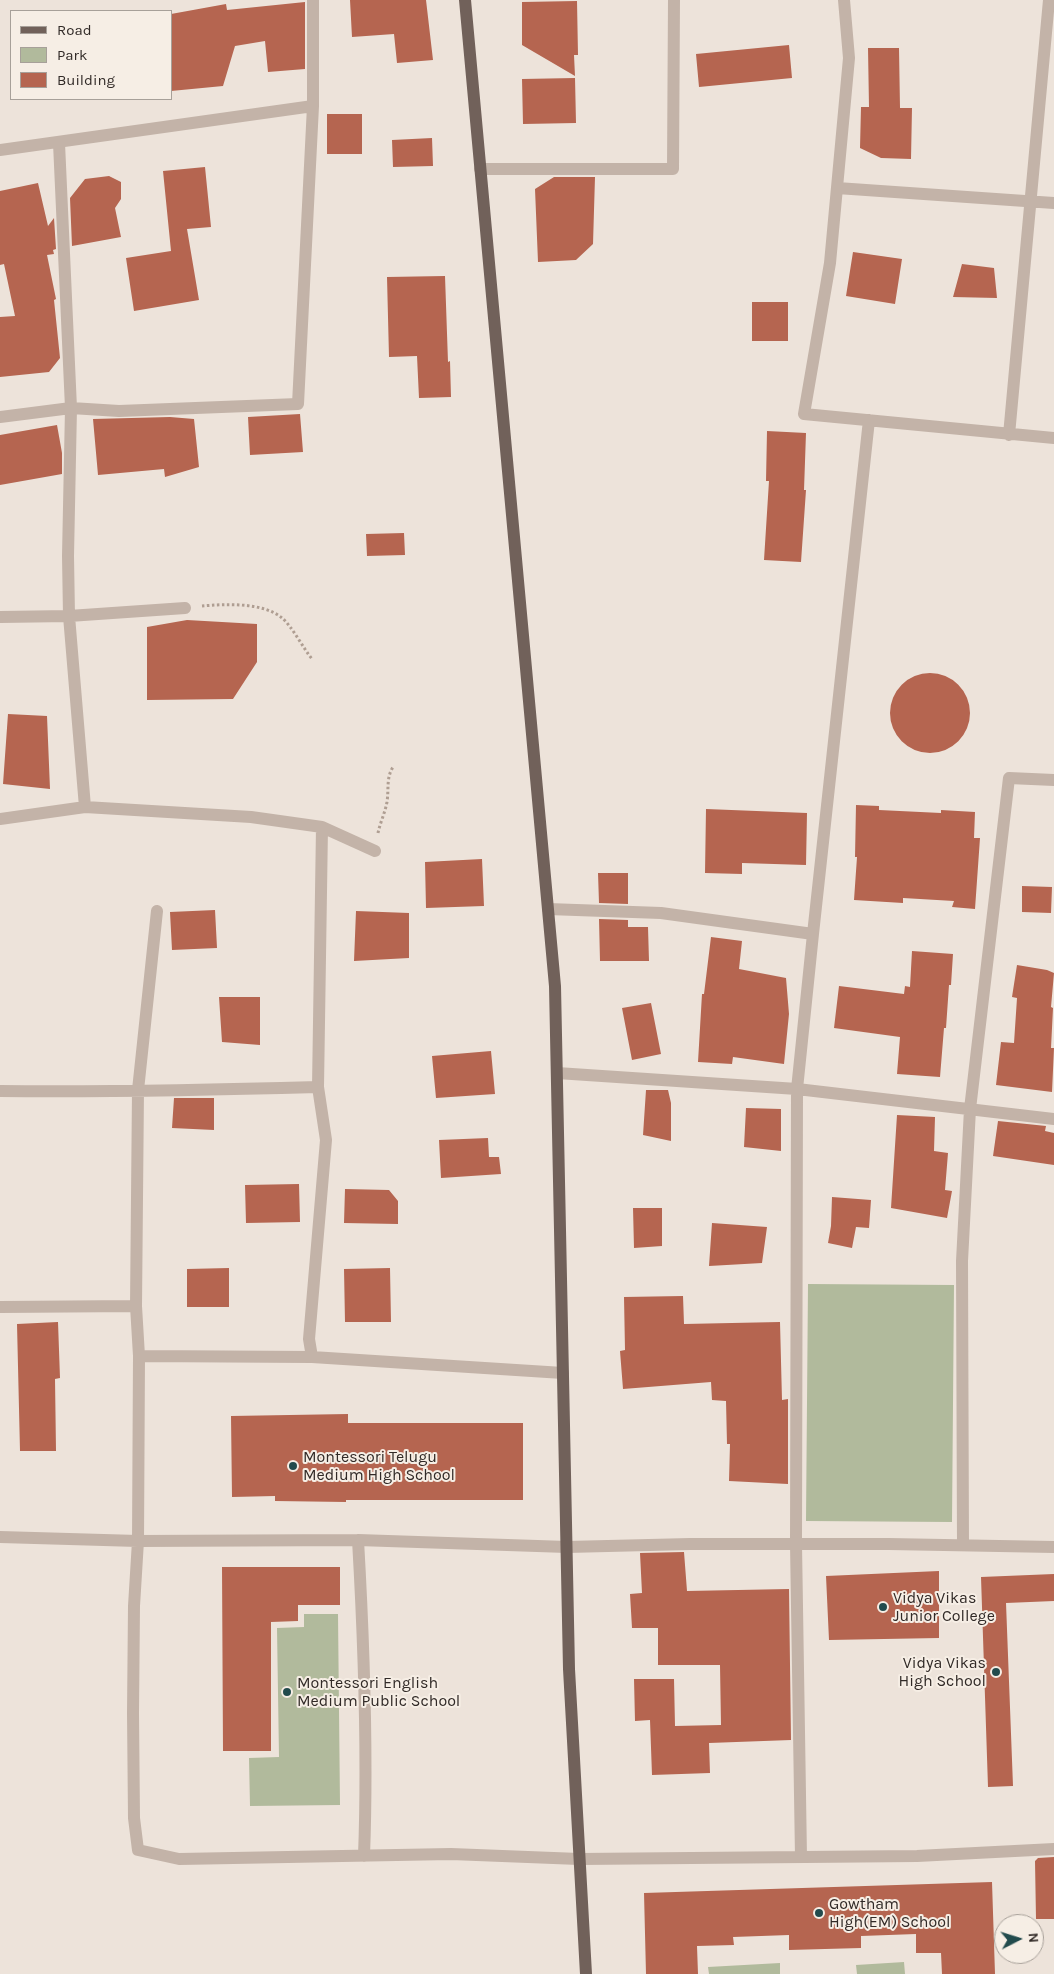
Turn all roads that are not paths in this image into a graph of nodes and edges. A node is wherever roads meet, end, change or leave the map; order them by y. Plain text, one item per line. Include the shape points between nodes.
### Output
1 (314, 0) edge
2 (465, 0) edge
3 (674, 0) edge
4 (844, 0) edge
5 (1050, 0) edge
6 (313, 106) junction
7 (59, 143) junction
8 (0, 150) edge
9 (480, 169) junction
10 (837, 188) junction
11 (1031, 202) junction
12 (1054, 203) edge
13 (71, 408) junction
14 (0, 417) edge
15 (869, 420) junction
16 (1009, 435) junction
17 (1054, 438) edge
18 (185, 608) road end
19 (69, 616) junction
20 (0, 617) edge
21 (1054, 780) edge
22 (85, 807) junction
23 (0, 819) edge
24 (322, 827) junction
25 (375, 851) road end
26 (548, 909) junction
27 (157, 911) dead end
28 (812, 934) junction
29 (557, 1074) junction
30 (318, 1086) junction
31 (797, 1089) junction
32 (138, 1090) junction
33 (0, 1091) edge
34 (970, 1109) junction
35 (1054, 1119) edge
36 (136, 1306) junction
37 (0, 1307) edge
38 (139, 1356) junction
39 (312, 1357) junction
40 (563, 1373) junction
41 (0, 1537) edge
42 (358, 1540) junction
43 (138, 1541) junction
44 (796, 1544) junction
45 (963, 1545) junction
46 (567, 1547) junction
47 (1054, 1547) edge
48 (1054, 1849) edge
49 (364, 1856) junction
50 (801, 1857) junction
51 (580, 1859) junction
52 (586, 1974) edge

1 - 6 street
2 - 9 main road
3 - 9 street via 673,170
4 - 10 street via 849,58
5 - 11 street
6 - 7 street
6 - 13 street via 298,404 120,411
7 - 8 street
7 - 13 street
9 - 26 main road
10 - 11 street
10 - 15 street via 830,263 804,414
11 - 12 street
11 - 16 street
13 - 14 street
13 - 19 street
15 - 16 street
15 - 28 street
16 - 17 street
18 - 19 street
19 - 20 street
19 - 22 street
21 - 34 street via 1009,778
22 - 23 street
22 - 24 street via 251,817
24 - 25 street
24 - 30 street
26 - 28 street via 661,912
26 - 29 main road via 555,986
27 - 32 street
28 - 31 street
29 - 31 street
29 - 40 main road
30 - 32 street via 174,1092
30 - 39 street via 326,1140 309,1339
31 - 34 street
31 - 44 street
32 - 33 street
32 - 36 street
34 - 35 street
34 - 45 street via 962,1261
36 - 37 street
36 - 38 street
38 - 39 street
38 - 43 street
39 - 40 street
40 - 46 main road
41 - 43 street
42 - 43 street
42 - 46 street
42 - 49 street via 364,1659
43 - 49 street via 133,1713 134,1818 138,1850 179,1860
44 - 45 street
44 - 46 street
44 - 50 street
45 - 47 street
46 - 51 main road via 569,1669
48 - 50 street via 917,1856
49 - 51 street via 450,1854
50 - 51 street
51 - 52 main road

